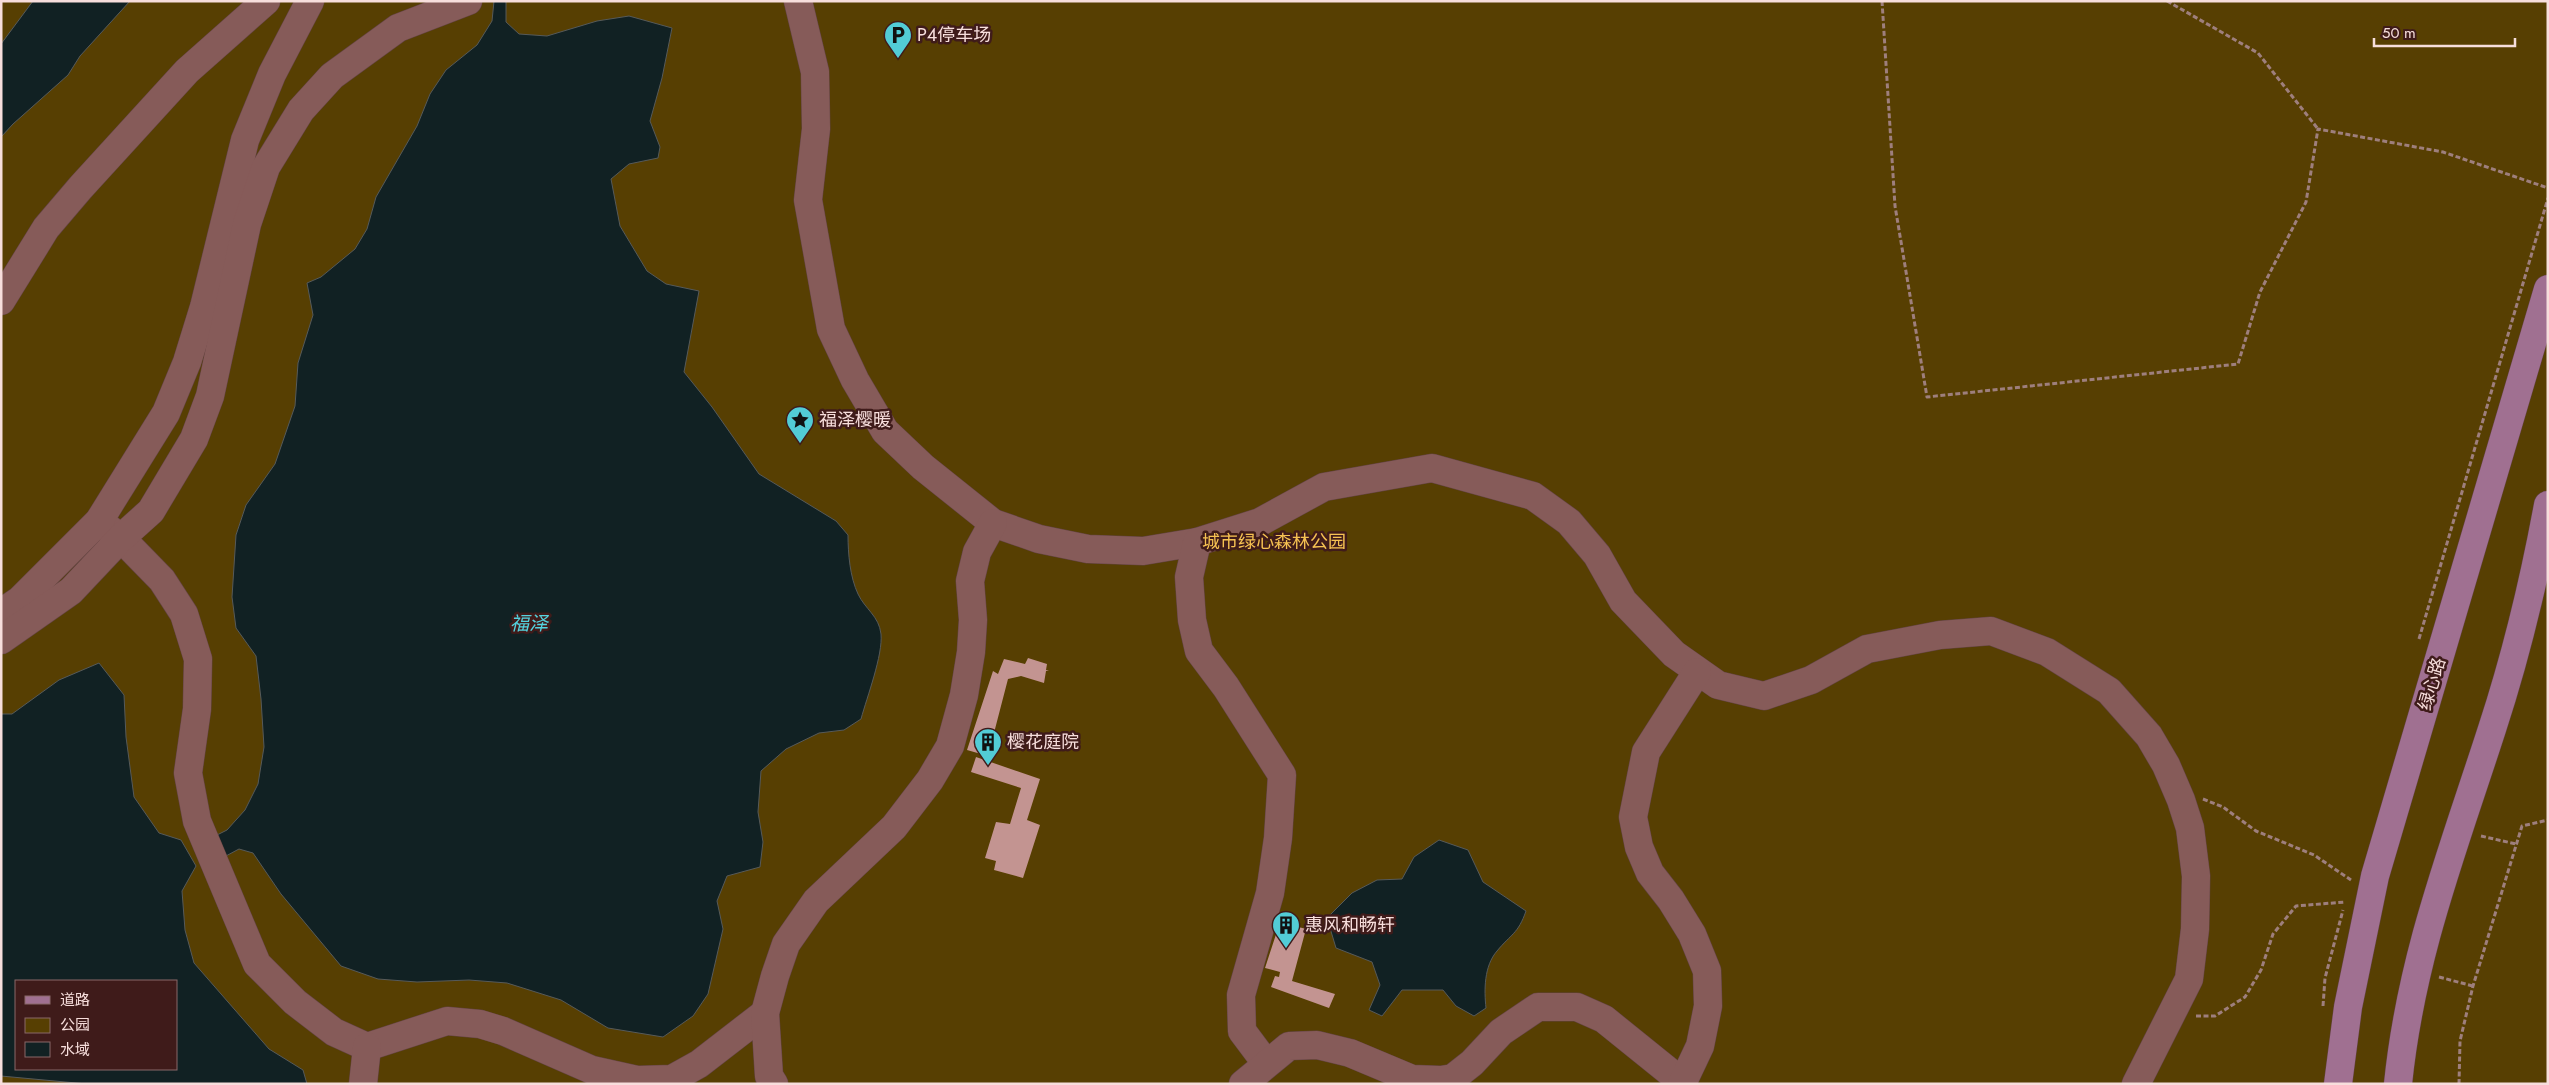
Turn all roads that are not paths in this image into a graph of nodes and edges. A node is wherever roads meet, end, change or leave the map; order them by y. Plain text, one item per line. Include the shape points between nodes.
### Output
1 (266, 1) edge
2 (310, 1) edge
3 (468, 1) edge
4 (798, 1) edge
5 (2546, 300) edge
6 (1, 302) edge
7 (2548, 505) edge
8 (99, 521) junction
9 (993, 523) junction
10 (121, 538) junction
11 (1197, 542) junction
12 (1, 613) edge
13 (1, 640) edge
14 (1697, 672) junction
15 (766, 1013) junction
16 (367, 1047) junction
17 (1266, 1064) junction
18 (1442, 1082) edge
19 (1682, 1083) edge
20 (363, 1084) edge
21 (774, 1084) edge
22 (1242, 1084) edge
23 (2136, 1084) edge
24 (2338, 1084) edge
25 (2398, 1084) edge

1 - 6 lane via 187,71 81,187 46,228
2 - 8 lane via 272,74 245,140 204,308 187,362 166,412
3 - 10 lane via 398,28 332,76 301,110 266,166 247,224 210,396 194,439 151,511
4 - 9 lane via 815,72 816,129 808,200 831,329 855,380 885,431 923,467
5 - 24 main road, 绿心路 via 2375,876 2348,1007
7 - 25 main road via 2534,581 2492,728 2435,899 2434,976 2406,1020
8 - 10 lane
8 - 12 lane via 20,600
9 - 11 lane via 1039,539 1088,549 1143,551
9 - 15 lane via 978,552 970,581 971,652 964,695 950,746 930,780 894,827 816,902 791,937 775,976
10 - 13 lane via 71,591
10 - 16 lane via 162,580 184,614 198,659 197,709 188,773 197,821 258,964 295,1002 334,1032
11 - 14 lane via 1260,522 1324,487 1432,468 1533,496 1568,522 1597,555 1623,601 1674,654
11 - 17 lane via 1189,576 1192,620 1199,651 1282,775 1270,893 1241,995 1242,1031
14 - 19 lane via 1646,752 1633,817 1639,847 1650,873 1692,934 1707,971 1708,1006 1700,1046
14 - 23 lane via 1718,685 1764,696 1811,680 1867,649 1940,635 1991,631 2047,652 2109,691 2149,736 2166,765 2190,828 2196,876 2195,928 2189,979
15 - 16 lane via 699,1064 672,1079 637,1080 592,1070 504,1031 480,1024 447,1021
15 - 21 lane via 769,1076
16 - 20 lane
17 - 18 lane via 1289,1046 1317,1045 1350,1053 1412,1079
17 - 22 lane
18 - 19 lane via 1453,1078 1501,1032 1538,1007 1578,1007 1610,1023

